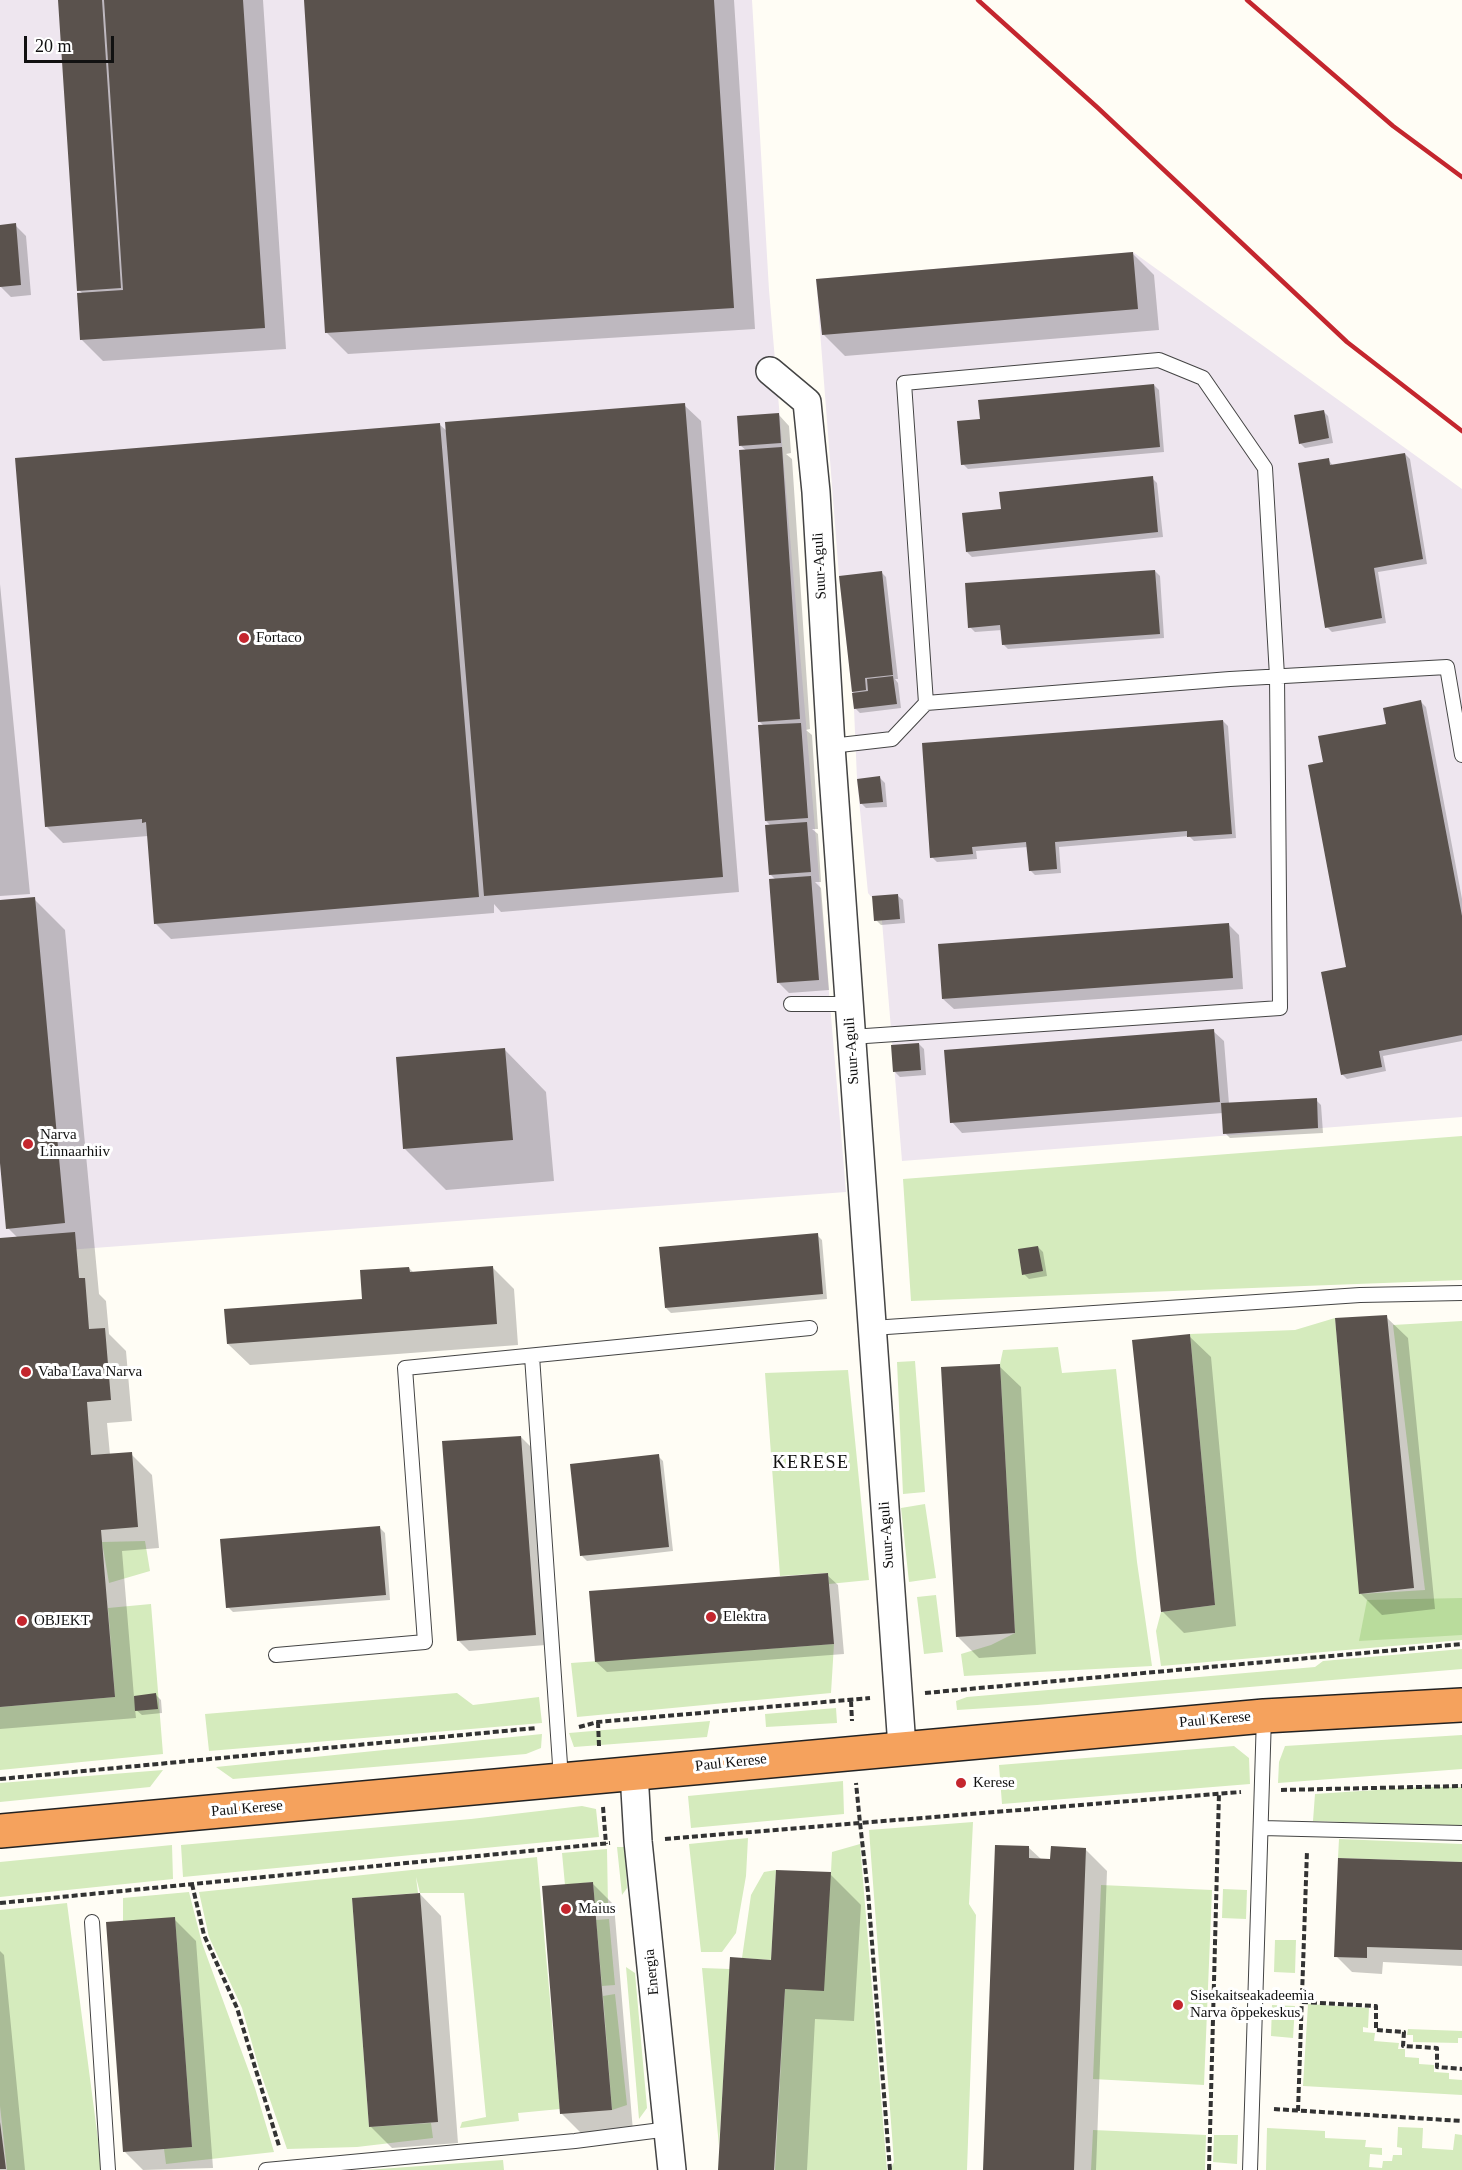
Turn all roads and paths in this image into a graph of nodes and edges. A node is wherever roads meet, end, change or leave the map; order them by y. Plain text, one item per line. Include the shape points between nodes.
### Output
1 (770, 371) dead end
2 (1276, 676) junction
3 (926, 703) junction
4 (831, 746) junction
5 (1462, 755) edge
6 (791, 1004) dead end
7 (849, 1004) junction
8 (851, 1037) junction
9 (1462, 1293) edge
10 (810, 1328) dead end
11 (872, 1328) junction
12 (532, 1356) junction
13 (1462, 1644) edge
14 (276, 1655) dead end
15 (898, 1694) junction
16 (851, 1701) junction
17 (1462, 1705) edge
18 (1264, 1716) junction
19 (558, 1731) junction
20 (902, 1747) junction
21 (854, 1751) junction
22 (634, 1773) junction
23 (0, 1779) edge
24 (561, 1779) junction
25 (1462, 1786) edge
26 (1263, 1791) junction
27 (1219, 1793) junction
28 (860, 1823) junction
29 (1262, 1828) junction
30 (1308, 1829) junction
31 (0, 1831) edge
32 (1462, 1833) edge
33 (638, 1841) junction
34 (192, 1884) junction
35 (0, 1903) edge
36 (92, 1922) dead end
37 (1302, 2002) junction
38 (1462, 2069) edge
39 (1252, 2108) junction
40 (1298, 2111) junction
41 (1462, 2121) edge
42 (669, 2129) junction
43 (286, 2168) junction
44 (108, 2170) edge
45 (266, 2170) edge
46 (672, 2170) edge
47 (891, 2170) edge
48 (1209, 2170) edge
49 (1250, 2170) edge

1 - 4 street, Suur-Aguli via 807,402
2 - 3 lane
2 - 3 lane via 1266,468 1203,378 1159,360 904,383
2 - 5 lane via 1447,667
2 - 8 lane via 1280,1008
3 - 4 lane via 892,739
4 - 7 street, Suur-Aguli
6 - 7 lane
7 - 8 street, Suur-Aguli
8 - 11 street, Suur-Aguli
9 - 11 lane via 1360,1295
10 - 12 lane
11 - 15 street, Suur-Aguli
12 - 14 lane via 405,1368 425,1642
12 - 19 lane
13 - 15 path
15 - 16 path
15 - 20 street, Suur-Aguli
16 - 19 path via 598,1722
16 - 21 path
17 - 18 highway, Paul Kerese
18 - 20 highway, Paul Kerese
18 - 26 lane
19 - 23 path via 530,1727
19 - 24 lane
20 - 21 highway, Paul Kerese
21 - 22 highway, Paul Kerese
21 - 28 path
22 - 24 highway, Paul Kerese
22 - 33 street, Energia
24 - 31 highway, Paul Kerese
25 - 26 path
26 - 27 path
26 - 29 lane
27 - 28 path
27 - 48 path
28 - 33 path
28 - 47 path
29 - 30 lane
29 - 39 lane
30 - 32 lane
30 - 37 path
33 - 34 path
33 - 42 street, Energia
34 - 35 path
34 - 43 path via 204,1935 237,2008
36 - 44 lane
37 - 38 path via 1376,2006 1376,2030 1404,2032 1403,2046 1437,2048 1437,2067
37 - 40 path
39 - 40 path
39 - 49 lane
40 - 41 path
42 - 43 lane
42 - 46 street, Energia
43 - 45 lane

